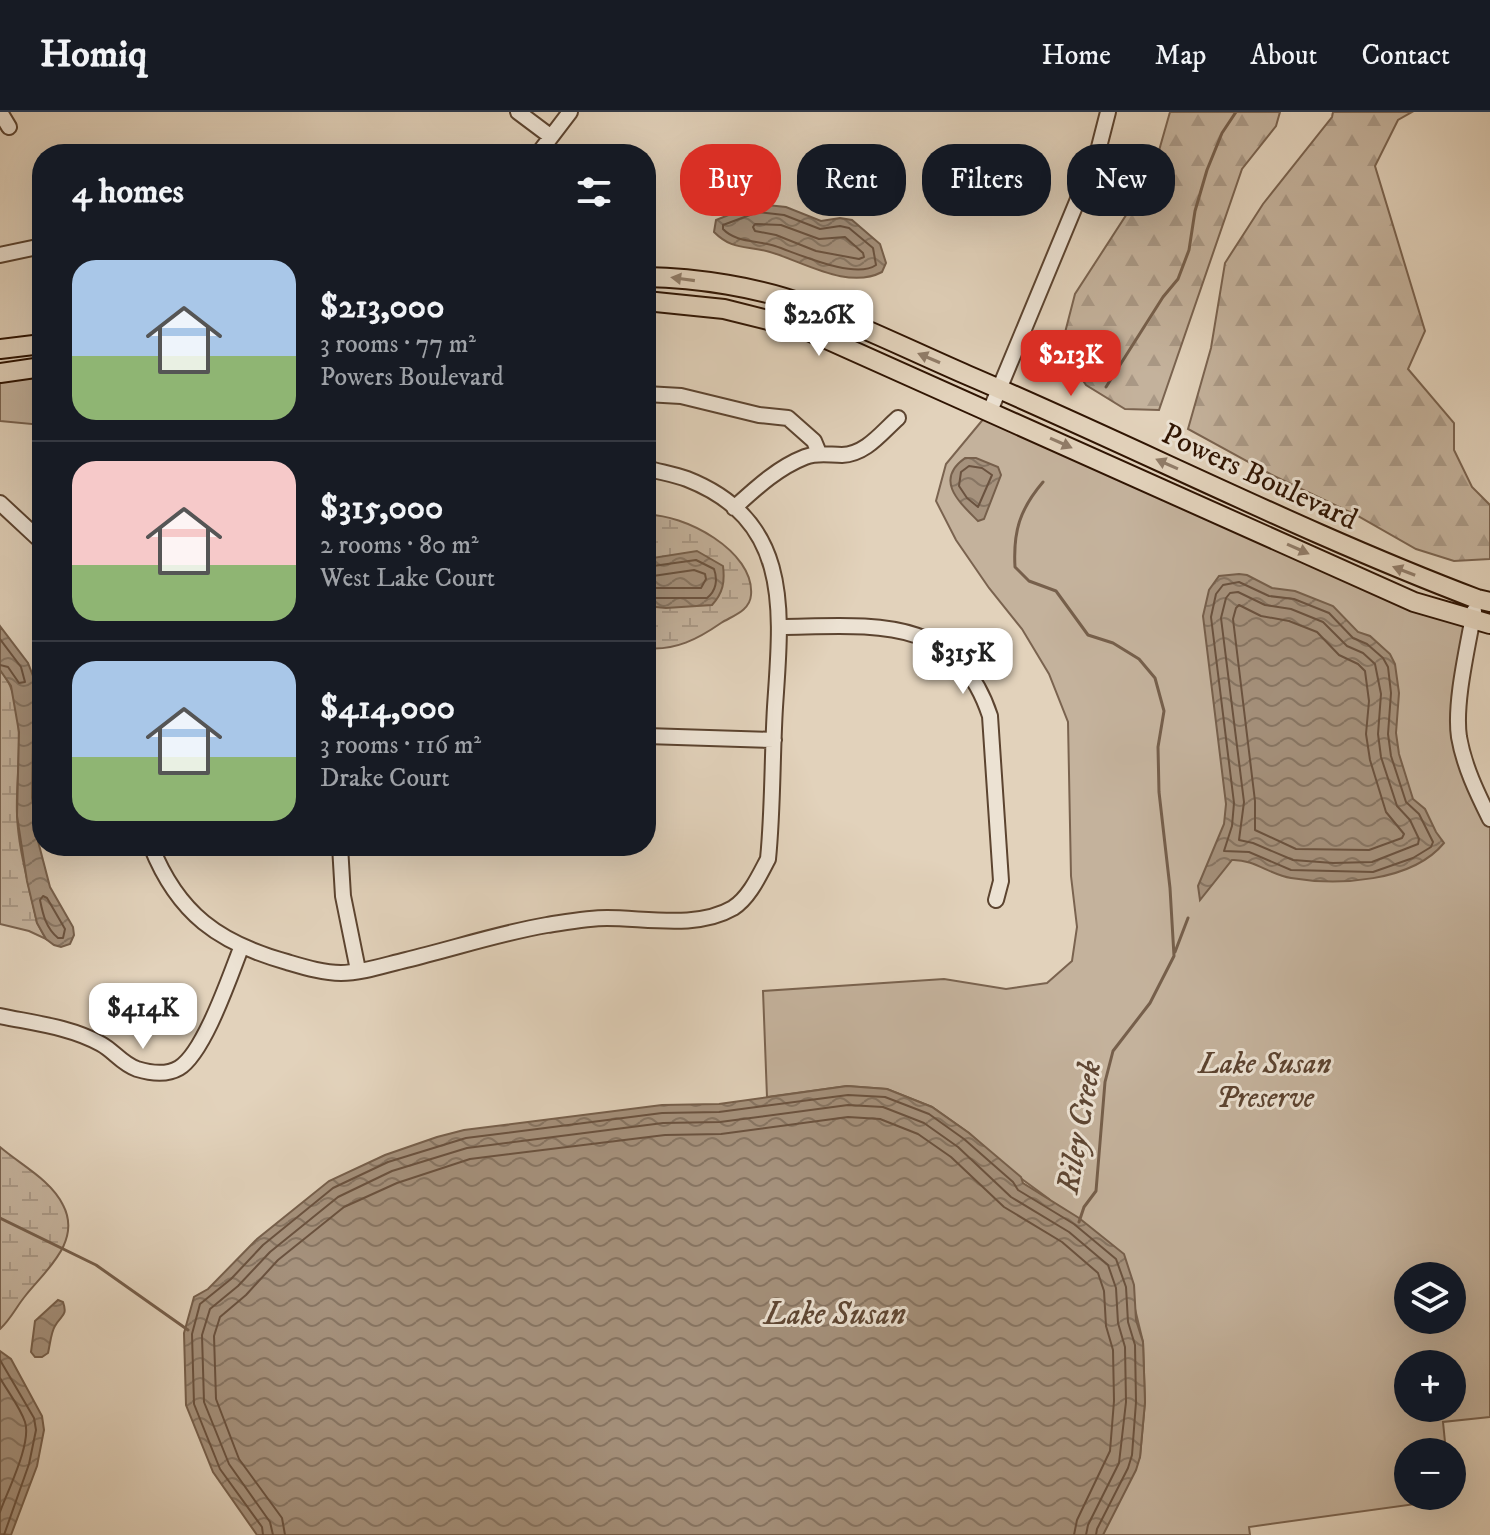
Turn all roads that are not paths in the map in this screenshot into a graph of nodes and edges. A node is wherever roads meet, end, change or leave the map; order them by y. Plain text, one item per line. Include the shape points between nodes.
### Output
1 (0, 112) edge
2 (518, 112) edge
3 (570, 112) edge
4 (1108, 112) edge
5 (9, 127) dead end
6 (550, 136) junction
7 (545, 144) edge
8 (32, 248) edge
9 (0, 255) edge
10 (656, 277) edge
11 (656, 302) edge
12 (32, 345) edge
13 (0, 349) edge
14 (32, 368) edge
15 (0, 373) edge
16 (998, 388) junction
17 (656, 395) edge
18 (990, 411) junction
19 (898, 418) dead end
20 (819, 453) junction
21 (656, 471) edge
22 (0, 503) edge
23 (734, 508) junction
24 (32, 533) edge
25 (1483, 600) edge
26 (1481, 622) edge
27 (780, 627) junction
28 (656, 736) edge
29 (774, 740) junction
30 (1490, 819) edge
31 (155, 856) edge
32 (341, 856) edge
33 (996, 900) dead end
34 (241, 948) junction
35 (358, 970) junction
36 (0, 1016) edge

1 - 5 street
2 - 6 street
3 - 6 street
4 - 16 street via 1090,172
6 - 7 street
8 - 9 street
16 -> 10 main road, Powers Boulevard via 804,304 736,287
11 - 18 main road, Powers Boulevard via 724,309 804,329
12 - 13 main road
14 - 15 main road
16 - 18 street
25 -> 16 main road, Powers Boulevard via 1378,561
17 - 20 street via 788,418 814,441
18 -> 26 main road, Powers Boulevard via 1414,602
19 - 20 street via 860,452
20 - 23 street via 788,465
21 - 23 street via 687,479
22 - 24 street
23 - 27 street via 767,550 777,581
25 - 26 street
26 - 30 street via 1462,673 1459,734 1467,769
27 - 29 street
27 - 33 street via 881,628 919,635 949,650 969,670 982,691 992,729 1001,881
28 - 29 street
29 - 35 street via 768,859 734,908 704,918 606,918 544,926
31 - 34 street via 184,904 216,935
32 - 35 street
34 - 35 street via 307,968
34 - 36 street via 216,1011 189,1061 177,1070 134,1068 103,1045 67,1031

